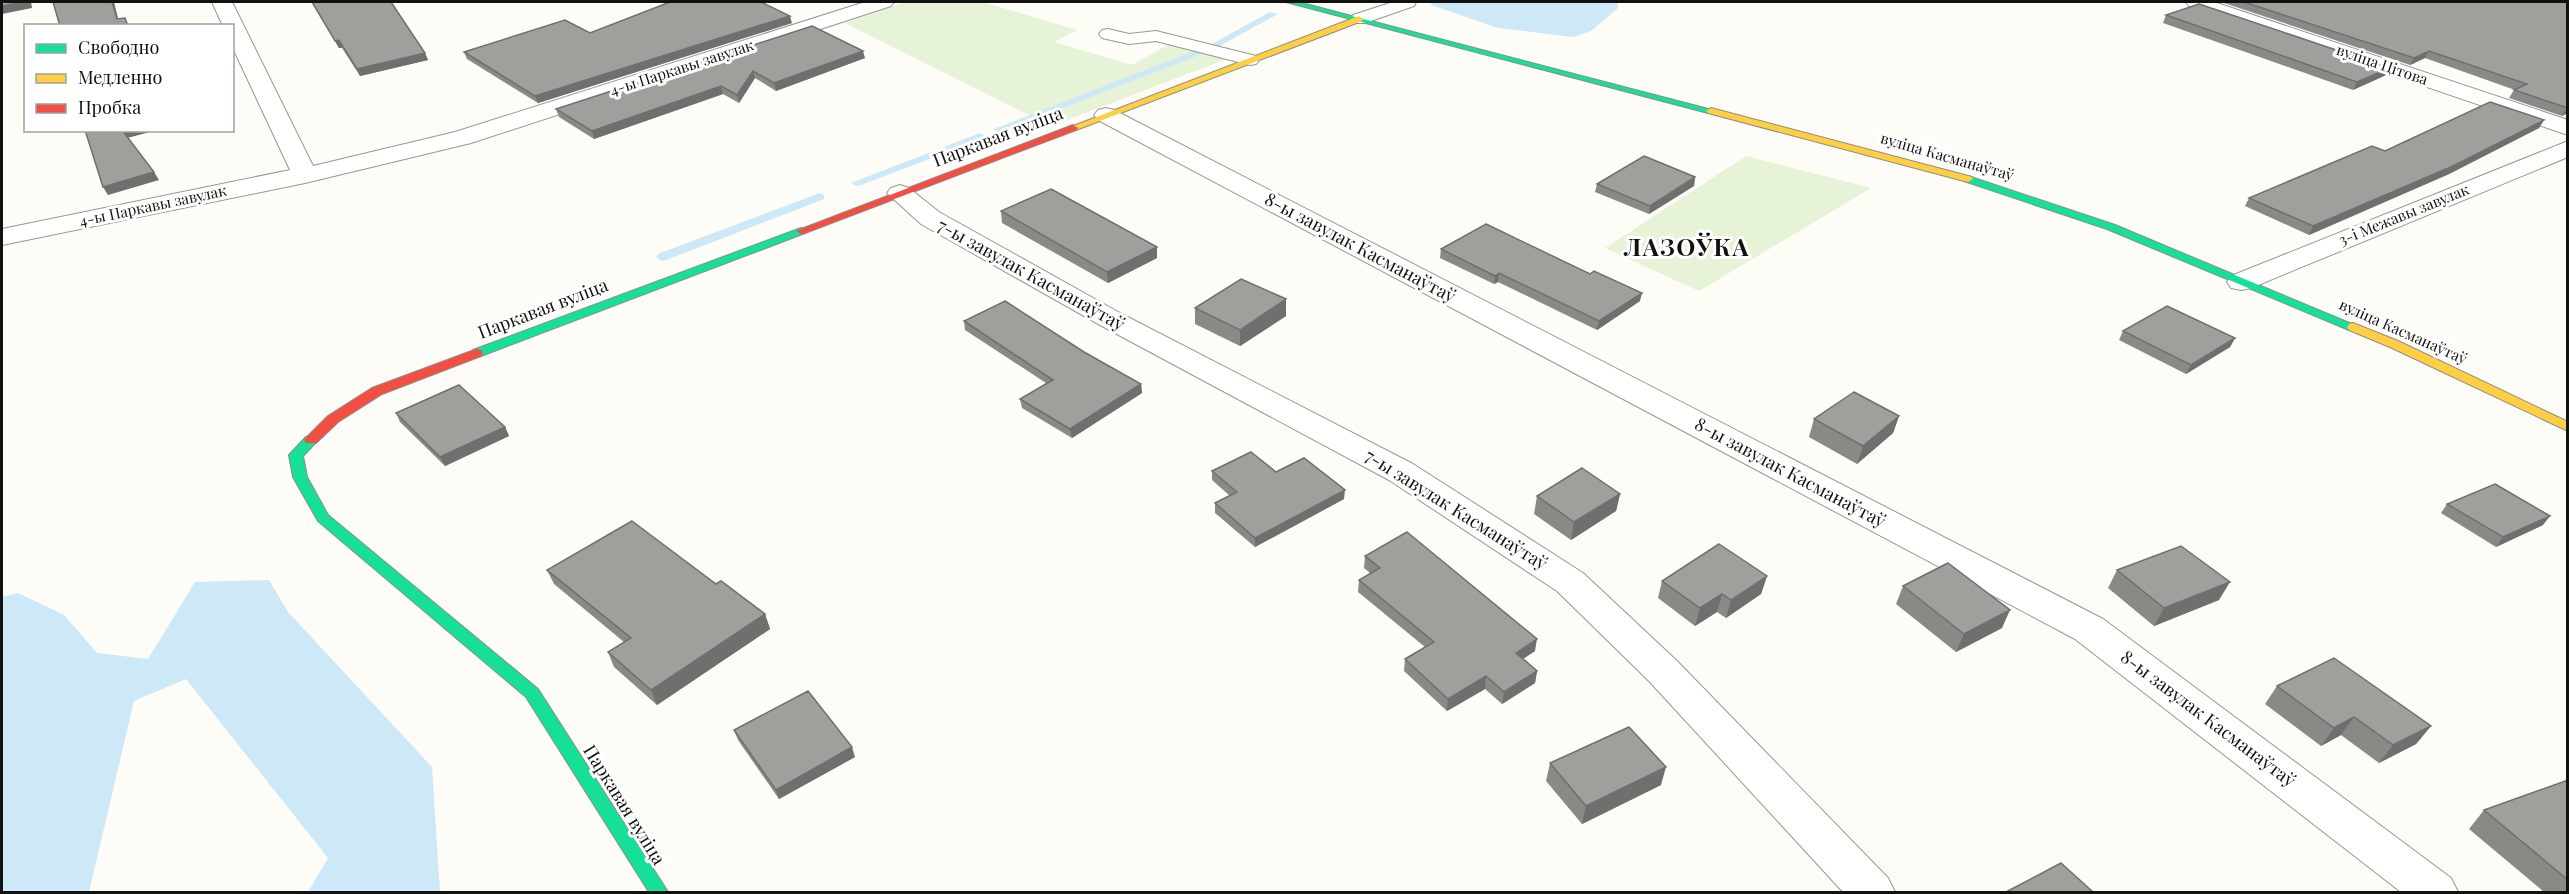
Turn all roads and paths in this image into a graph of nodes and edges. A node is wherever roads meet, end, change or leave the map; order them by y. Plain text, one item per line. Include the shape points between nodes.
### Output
1 (222, 2) edge
2 (884, 2) edge
3 (1290, 2) edge
4 (1408, 2) edge
5 (2196, 2) edge
6 (1359, 19) junction
7 (233, 24) edge
8 (234, 27) edge
9 (1108, 34) dead end
10 (1250, 60) junction
11 (1106, 115) junction
12 (2568, 128) edge
13 (2568, 148) edge
14 (305, 175) junction
15 (900, 193) junction
16 (2, 237) edge
17 (2241, 282) junction
18 (2568, 427) edge
19 (659, 892) edge
20 (1872, 892) edge
21 (2435, 892) edge

1 - 7 street
2 - 14 street, 4-ы Паркавы завулак via 462,138
3 - 6 street, вуліца Касманаўтаў
4 - 6 lane
5 - 12 street, вуліца Цітова
6 - 10 street, Паркавая вуліца
6 - 17 street, вуліца Касманаўтаў via 1954,174 2111,227
8 - 14 street
9 - 10 lane via 1129,39 1156,36
10 - 11 street, Паркавая вуліца
11 - 15 street, Паркавая вуліца
11 - 21 street, 8-ы завулак Касманаўтаў via 2089,629
13 - 17 street, 3-і Межавы завулак
14 - 16 street, 4-ы Паркавы завулак
15 - 19 street, Паркавая вуліца via 377,391 333,419 296,455 300,477 323,518 532,693
15 - 20 street, 7-ы завулак Касманаўтаў via 930,218 1110,319 1401,472 1570,582 1663,671
17 - 18 street, вуліца Касманаўтаў via 2394,344

